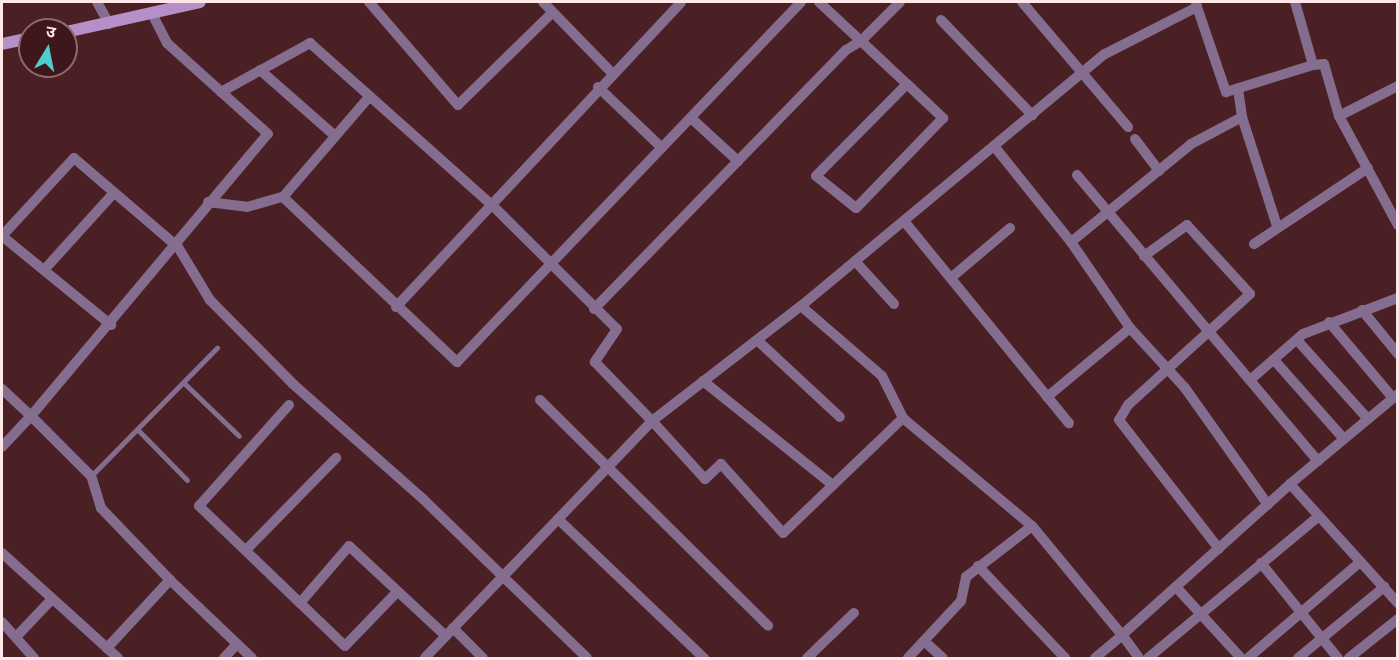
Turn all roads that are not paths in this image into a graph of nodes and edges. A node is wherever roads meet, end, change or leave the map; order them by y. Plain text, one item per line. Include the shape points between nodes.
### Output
1 (97, 2) edge
2 (200, 2) edge
3 (369, 2) edge
4 (543, 2) edge
5 (681, 2) edge
6 (801, 2) edge
7 (819, 2) edge
8 (900, 2) edge
9 (1022, 2) edge
10 (1295, 2) edge
11 (1196, 4) edge
12 (152, 13) junction
13 (551, 14) junction
14 (941, 20) dead end
15 (109, 24) junction
16 (78, 30) edge
17 (18, 41) edge
18 (861, 41) junction
19 (2, 44) edge
20 (1313, 65) junction
21 (261, 70) junction
22 (612, 73) junction
23 (1086, 73) junction
24 (907, 84) junction
25 (1398, 86) edge
26 (598, 87) junction
27 (1238, 88) junction
28 (221, 92) junction
29 (370, 96) junction
30 (1032, 115) junction
31 (1339, 116) junction
32 (1242, 117) junction
33 (691, 118) junction
34 (1128, 128) dead end
35 (335, 136) junction
36 (1135, 139) dead end
37 (994, 146) junction
38 (662, 148) junction
39 (738, 161) junction
40 (1368, 168) junction
41 (1159, 171) junction
42 (1077, 176) dead end
43 (113, 194) junction
44 (283, 197) junction
45 (208, 202) junction
46 (491, 204) junction
47 (1109, 214) junction
48 (903, 221) junction
49 (1398, 225) edge
50 (1277, 226) junction
51 (1010, 228) dead end
52 (2, 236) edge
53 (1071, 242) junction
54 (1254, 244) dead end
55 (178, 247) junction
56 (1144, 256) junction
57 (855, 261) junction
58 (552, 264) junction
59 (44, 270) junction
60 (952, 277) junction
61 (1397, 300) edge
62 (894, 304) dead end
63 (801, 306) junction
64 (396, 307) junction
65 (594, 309) junction
66 (1362, 310) junction
67 (1329, 322) junction
68 (111, 326) junction
69 (1130, 328) junction
70 (1210, 334) junction
71 (757, 340) junction
72 (1297, 340) junction
73 (217, 348) dead end
74 (1398, 354) edge
75 (1275, 361) junction
76 (1168, 369) junction
77 (1250, 380) junction
78 (703, 381) junction
79 (184, 383) junction
80 (2, 389) edge
81 (1395, 396) edge
82 (1047, 397) junction
83 (540, 400) dead end
84 (289, 405) dead end
85 (32, 416) junction
86 (840, 417) dead end
87 (903, 418) junction
88 (1368, 419) junction
89 (652, 421) junction
90 (1069, 423) dead end
91 (138, 430) junction
92 (239, 436) dead end
93 (1344, 439) junction
94 (2, 447) edge
95 (336, 458) dead end
96 (1318, 461) junction
97 (605, 470) junction
98 (91, 476) junction
99 (188, 480) dead end
100 (1290, 484) junction
101 (834, 485) junction
102 (1268, 505) junction
103 (1319, 516) junction
104 (558, 519) junction
105 (1032, 526) junction
106 (1219, 549) junction
107 (246, 550) junction
108 (2, 553) edge
109 (1360, 562) junction
110 (1260, 563) junction
111 (978, 566) junction
112 (504, 576) junction
113 (170, 580) junction
114 (1384, 587) junction
115 (1176, 588) junction
116 (397, 592) junction
117 (51, 600) junction
118 (300, 603) junction
119 (1398, 603) edge
120 (1304, 612) junction
121 (854, 613) dead end
122 (1201, 614) junction
123 (1398, 619) edge
124 (2, 622) edge
125 (768, 626) dead end
126 (450, 632) junction
127 (1122, 635) junction
128 (16, 637) junction
129 (1322, 638) junction
130 (924, 641) junction
131 (237, 644) junction
132 (107, 648) junction
133 (28, 657) edge
134 (118, 658) edge
135 (224, 658) edge
136 (252, 658) edge
137 (425, 658) edge
138 (483, 658) edge
139 (587, 658) edge
140 (704, 658) edge
141 (807, 658) edge
142 (908, 658) edge
143 (943, 658) edge
144 (1065, 658) edge
145 (1095, 658) edge
146 (1139, 658) edge
147 (1149, 658) edge
148 (1241, 658) edge
149 (1248, 658) edge
150 (1298, 658) edge
151 (1338, 658) edge
152 (1349, 658) edge

1 - 15 street
2 - 12 street
3 - 13 street via 458,105
4 - 13 street
5 - 22 street
6 - 33 street
7 - 18 street
8 - 18 street
9 - 23 street
10 - 20 street
11 - 23 street via 1105,54
11 - 27 street via 1226,92
12 - 15 street
12 - 28 street via 167,43
13 - 22 street
14 - 30 street
15 - 16 street
17 - 19 street
18 - 24 street
18 - 39 street
20 - 27 street
20 - 31 street via 1324,64
21 - 28 street
21 - 29 street via 310,43
21 - 35 street
22 - 26 street
23 - 30 street
23 - 34 street
24 - 24 street via 943,118 850,209 816,176
25 - 31 street
26 - 38 street
26 - 46 street
27 - 32 street
28 - 45 street via 268,134
29 - 35 street
29 - 46 street
30 - 37 street
31 - 40 street
32 - 41 street via 1191,144
32 - 50 street
33 - 38 street
33 - 39 street
35 - 44 street
36 - 41 street
37 - 48 street
37 - 53 street
38 - 58 street
39 - 65 street
40 - 49 street
40 - 50 street
41 - 47 street
42 - 47 street
43 - 52 street via 74,158
43 - 55 street
43 - 59 street
44 - 45 street via 247,207
44 - 64 street
45 - 55 street
46 - 58 street
46 - 64 street
47 - 53 street
47 - 56 street
48 - 57 street
48 - 60 street
50 - 54 street
51 - 60 street
52 - 59 street
53 - 69 street
55 - 68 street
55 - 112 street via 210,300 278,368
56 - 70 street
56 - 70 street via 1187,225 1250,294
57 - 62 street
57 - 63 street
58 - 64 street via 457,362
58 - 65 street
59 - 68 street
60 - 82 street
61 - 66 street
63 - 71 street
63 - 87 street via 882,376
65 - 89 street via 617,329 595,362
66 - 67 street
66 - 74 street
67 - 72 street
67 - 81 street
68 - 85 street
69 - 76 street
69 - 82 street
70 - 76 street
70 - 77 street
71 - 78 street
71 - 86 street
72 - 75 street
72 - 88 street
73 - 79 lane
75 - 77 street
75 - 93 street
76 - 102 street
76 - 106 street via 1119,420
77 - 96 street
78 - 89 street
78 - 101 street
79 - 91 lane
79 - 92 lane
80 - 85 street
81 - 88 street
82 - 90 street
83 - 97 street
84 - 107 street via 199,506
85 - 94 street
85 - 98 street
87 - 101 street
87 - 105 street
88 - 93 street
89 - 97 street
89 - 101 street via 705,479 721,464 783,534
91 - 98 lane
91 - 99 lane
93 - 96 street
95 - 107 street
96 - 100 street
97 - 104 street
97 - 125 street
98 - 113 street via 101,508
100 - 102 street
100 - 103 street
102 - 106 street
103 - 109 street
103 - 110 street
104 - 112 street
104 - 140 street
105 - 111 street
105 - 127 street
106 - 115 street
107 - 118 street
108 - 117 street
109 - 114 street
109 - 120 street
110 - 120 street
110 - 122 street
111 - 130 street via 966,577 961,601
111 - 144 street
112 - 126 street
112 - 139 street
113 - 131 street
113 - 132 street
114 - 119 street
114 - 129 street
115 - 122 street
115 - 127 street
116 - 118 street via 345,646
116 - 118 street via 349,546
116 - 126 street
117 - 128 street
117 - 132 street
120 - 129 street
120 - 149 street
121 - 141 street
122 - 147 street
122 - 148 street
123 - 152 street
124 - 128 street
126 - 137 street
126 - 138 street
127 - 145 street
127 - 146 street
128 - 133 street
129 - 150 street
129 - 151 street
130 - 142 street
130 - 143 street
131 - 135 street
131 - 136 street
132 - 134 street

